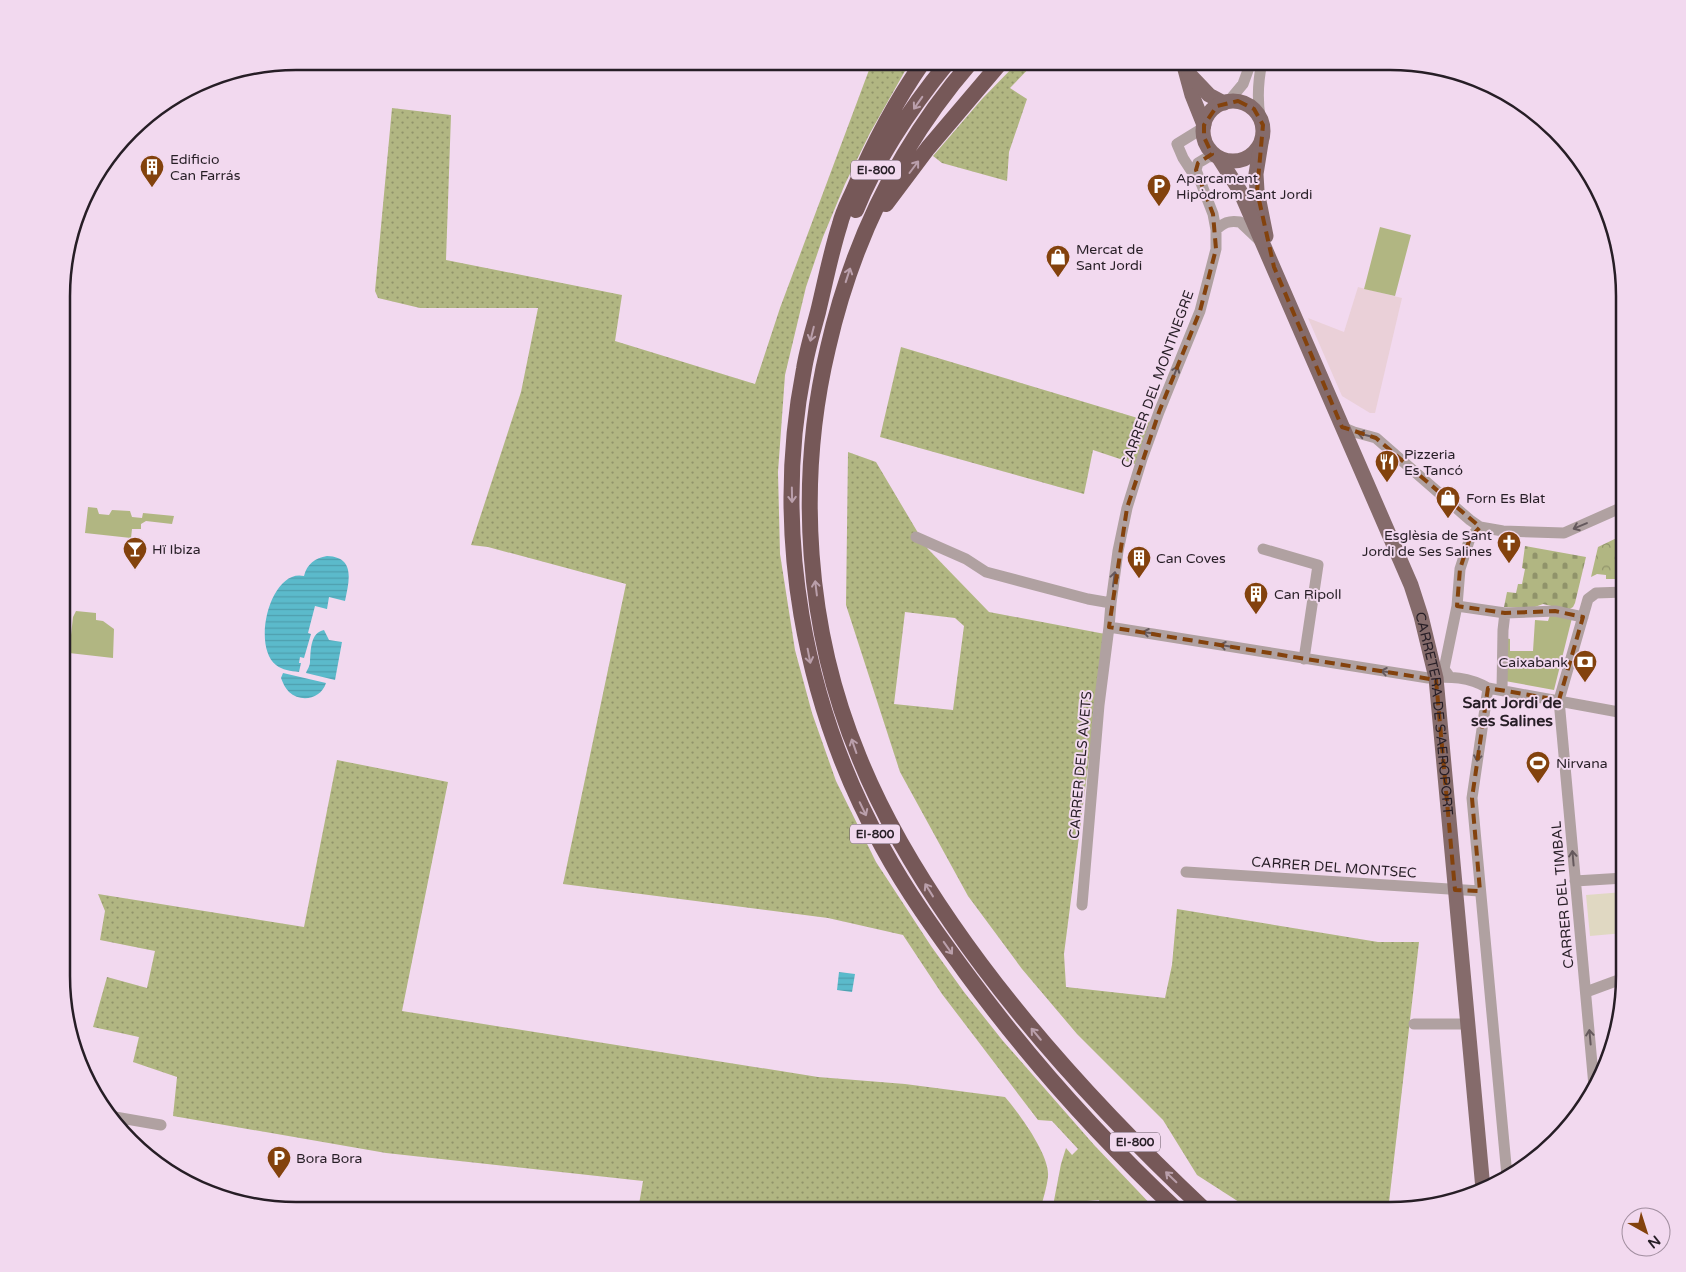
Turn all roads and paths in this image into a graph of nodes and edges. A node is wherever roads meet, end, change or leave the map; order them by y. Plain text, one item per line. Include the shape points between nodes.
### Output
1 (918, 70) edge
2 (942, 70) edge
3 (965, 70) edge
4 (994, 70) edge
5 (1185, 70) edge
6 (1187, 70) edge
7 (1248, 70) edge
8 (1260, 70) edge
9 (1226, 102) junction
10 (1260, 117) junction
11 (1204, 126) junction
12 (1262, 142) junction
13 (1217, 157) junction
14 (1202, 186) junction
15 (1216, 230) junction
16 (864, 234) junction
17 (1262, 244) junction
18 (1274, 267) junction
19 (825, 286) junction
20 (1342, 427) junction
21 (1616, 510) edge
22 (1480, 526) junction
23 (916, 537) dead end
24 (1263, 548) dead end
25 (1616, 593) edge
26 (1111, 603) junction
27 (1457, 606) junction
28 (1505, 613) junction
29 (1583, 617) junction
30 (1109, 627) junction
31 (1304, 659) junction
32 (1442, 677) junction
33 (1488, 688) junction
34 (1502, 690) junction
35 (1559, 700) junction
36 (1616, 711) edge
37 (1186, 872) dead end
38 (1616, 878) edge
39 (1576, 881) junction
40 (1455, 890) junction
41 (1480, 890) junction
42 (1082, 905) dead end
43 (1616, 981) edge
44 (1586, 992) junction
45 (1414, 1024) dead end
46 (1468, 1024) junction
47 (1593, 1076) edge
48 (122, 1119) edge
49 (161, 1126) dead end
50 (1506, 1170) edge
51 (1482, 1182) edge
52 (1169, 1202) edge
53 (1197, 1202) edge

1 - 19 highway via 864,164 840,222
2 -> 19 highway, EI-800 via 900,129 878,167 857,206
3 - 16 highway, EI-800 via 917,133
16 -> 4 highway via 928,148
5 - 11 main road
6 - 9 main road via 1199,86
7 - 9 street via 1243,84
8 - 10 street
9 - 10 main road via 1247,104
9 - 11 main road via 1211,111
10 - 12 main road
11 - 13 main road via 1206,145
11 - 14 street, CARRER DEL MONTNEGRE via 1177,144
12 - 13 main road via 1248,158 1239,161
12 - 18 main road via 1256,174 1257,191
13 - 14 street, CARRER DEL MONTNEGRE via 1208,157 1198,163 1196,170
13 - 17 main road via 1240,191
14 - 15 street, CARRER DEL MONTNEGRE
15 - 17 street via 1228,222 1240,222
26 -> 15 street, CARRER DEL MONTNEGRE via 1127,508 1158,412 1200,311 1216,249
53 -> 16 highway, EI-800 via 1067,1072 968,948 900,841 851,737 828,660 818,602 810,485 813,429 822,372 839,303
17 - 18 main road
18 - 20 main road, CARRETERA DE S'AEROPORT
19 -> 52 highway, EI-800 via 804,368 797,414 792,482 793,552 810,663 840,758 883,849 915,902 984,998 1054,1084
22 -> 20 street via 1376,438
20 - 32 main road, CARRETERA DE S'AEROPORT via 1410,584
21 -> 22 street via 1564,533 1503,531
22 - 27 street via 1470,538 1460,569
23 - 26 street via 966,559 986,572
24 - 31 street via 1318,565
25 - 29 street via 1596,594 1588,599
26 - 30 street, CARRER DEL MONTNEGRE
27 - 28 street
27 - 32 street
28 - 29 street via 1556,611
28 - 34 street
29 - 35 street
31 -> 30 street
30 - 42 street, CARRER DELS AVETS
32 -> 31 street via 1428,678
32 - 33 street via 1476,681
32 - 40 main road, CARRETERA DE S'AEROPORT
33 - 34 street
33 -> 41 street, CARRETERA DE S'AEROPORT via 1472,798
34 - 35 street
35 - 36 street
39 -> 35 street, CARRER DEL TIMBAL
37 - 40 street, CARRER DEL MONTSEC
38 - 39 street
39 - 44 street, CARRER DEL TIMBAL
40 - 41 street, CARRER DEL MONTSEC
40 - 46 main road, CARRETERA DE S'AEROPORT
41 - 50 street, CARRETERA DE S'AEROPORT
43 - 44 street
47 -> 44 street, CARRER DEL TIMBAL
45 - 46 street
46 - 51 main road, CARRETERA DE S'AEROPORT
48 - 49 street

